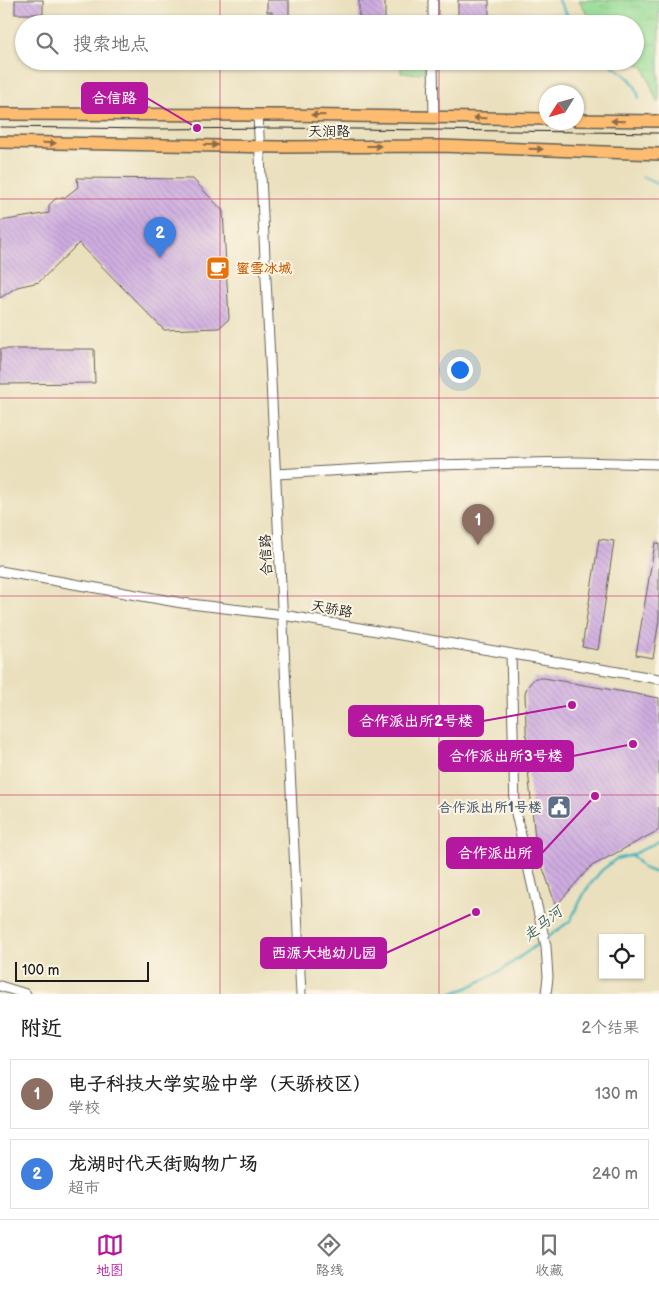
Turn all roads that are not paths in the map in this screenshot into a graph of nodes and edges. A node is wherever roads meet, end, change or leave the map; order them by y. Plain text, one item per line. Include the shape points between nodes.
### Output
1 (433, 0) edge
2 (433, 15) edge
3 (433, 70) edge
4 (0, 114) edge
5 (258, 115) junction
6 (434, 118) junction
7 (539, 119) edge
8 (584, 120) edge
9 (659, 121) edge
10 (0, 142) edge
11 (260, 146) junction
12 (659, 154) edge
13 (659, 464) edge
14 (276, 474) junction
15 (0, 571) edge
16 (283, 615) junction
17 (511, 654) junction
18 (659, 679) edge
19 (0, 986) edge
20 (24, 994) edge
21 (300, 994) edge
22 (546, 994) edge

1 - 2 street
3 - 6 street
4 - 5 main road, 天润路
6 -> 5 main road, 天润路
5 - 11 street, 合信路
7 -> 6 main road, 天润路
9 -> 8 main road
10 -> 11 main road, 天润路
11 -> 12 main road, 天润路 via 440,146
11 - 14 street, 合信路
13 - 14 street via 434,465
14 - 16 street, 合信路
15 - 16 street, 天骄路 via 182,603
16 - 17 street, 天骄路
16 - 21 street, 合信路
17 - 18 street, 天骄路
17 - 22 street via 515,809 544,931 548,977
19 - 20 street

